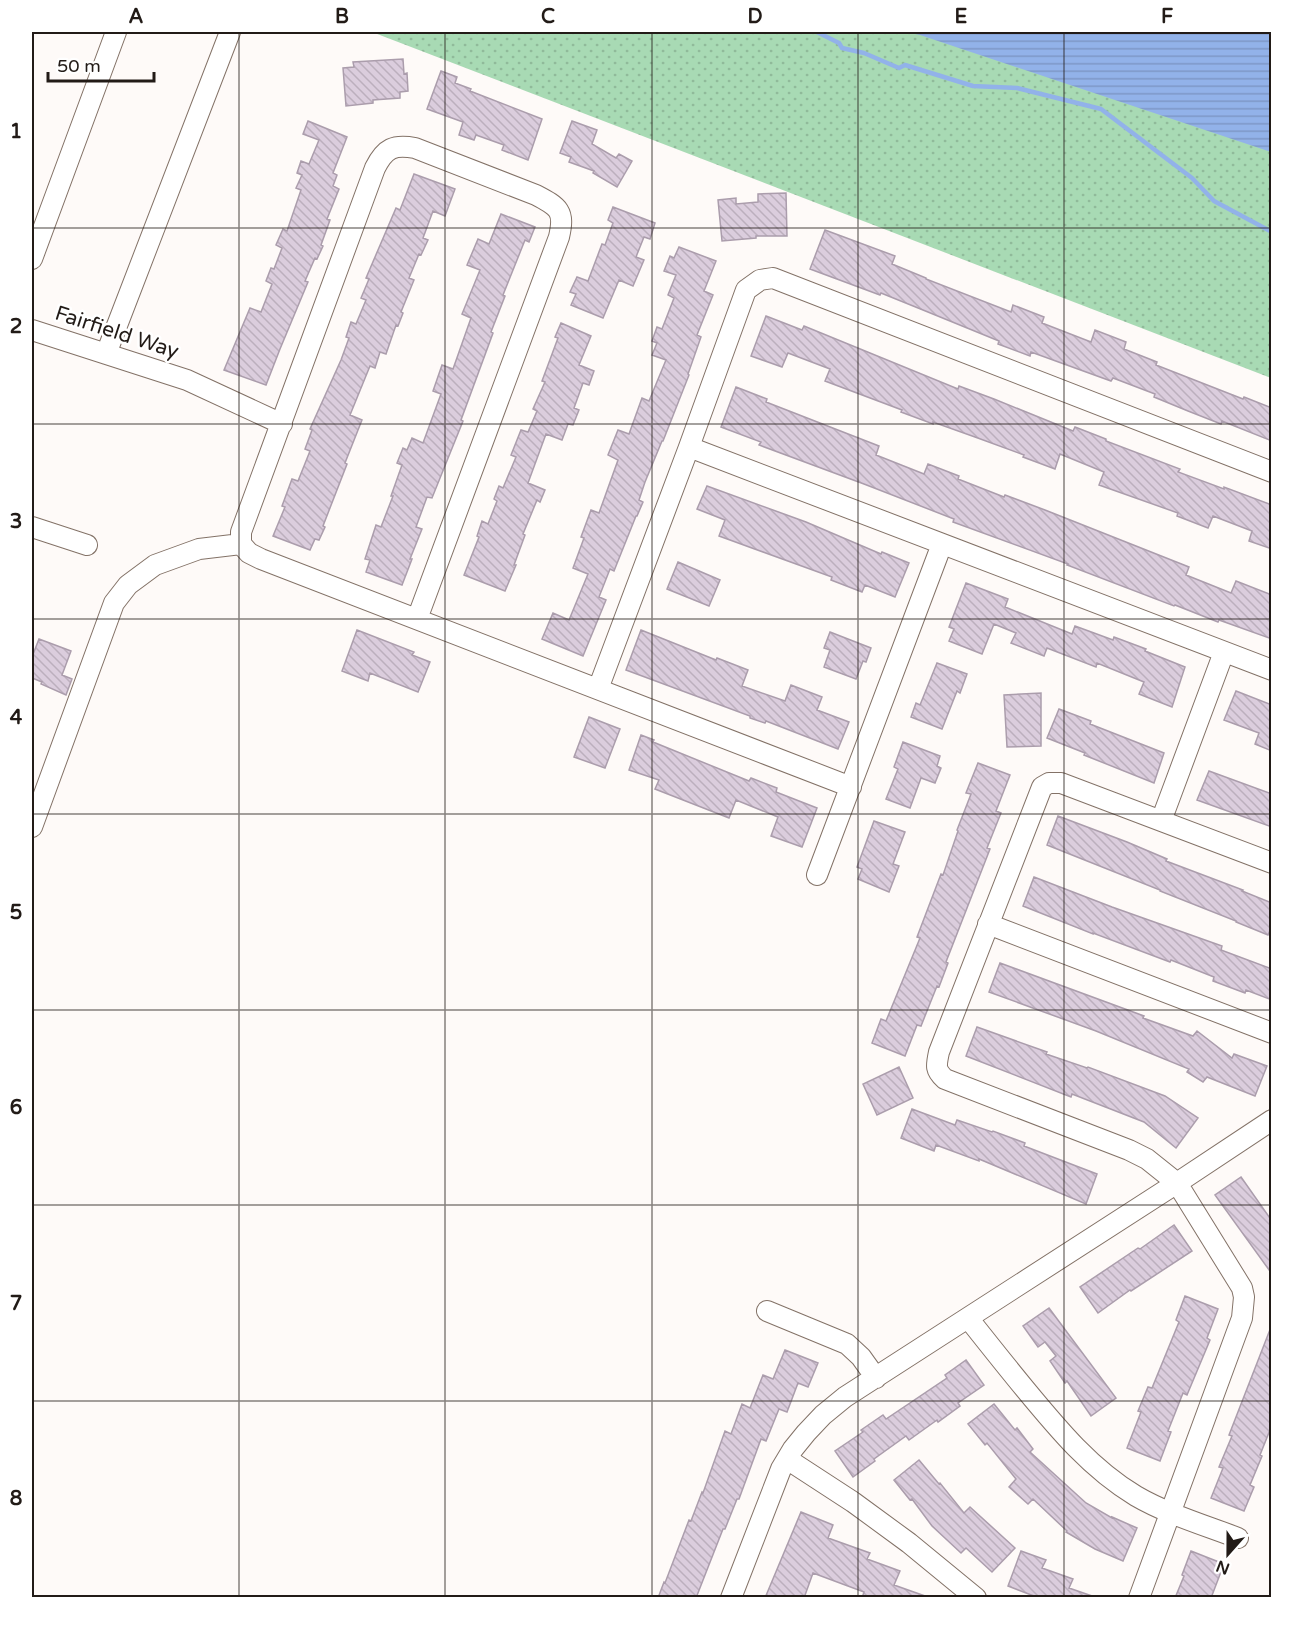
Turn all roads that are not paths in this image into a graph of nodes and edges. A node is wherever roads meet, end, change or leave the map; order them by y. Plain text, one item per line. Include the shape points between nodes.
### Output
1 (116, 32) edge
2 (230, 32) edge
3 (32, 259) edge
4 (32, 330) edge
5 (106, 354) junction
6 (282, 424) junction
7 (689, 447) junction
8 (1272, 472) edge
9 (32, 527) edge
10 (241, 544) junction
11 (942, 544) junction
12 (87, 545) dead end
13 (417, 620) junction
14 (1224, 652) junction
15 (1272, 670) edge
16 (598, 689) junction
17 (851, 787) junction
18 (1161, 821) junction
19 (32, 827) edge
20 (1272, 863) edge
21 (817, 875) dead end
22 (988, 924) junction
23 (1272, 1033) edge
24 (1272, 1120) edge
25 (1177, 1183) junction
26 (767, 1311) dead end
27 (968, 1318) junction
28 (876, 1378) junction
29 (787, 1459) junction
30 (1171, 1512) junction
31 (1238, 1538) dead end
32 (731, 1598) edge
33 (976, 1598) edge
34 (1138, 1598) edge

1 - 3 street
2 - 5 street
4 - 5 street, Fairfield Way
5 - 6 street, Fairfield Way via 187,380
6 - 10 street via 241,532
6 - 13 street via 375,168 390,149 415,148 536,195 561,212 559,237
7 - 8 street via 746,290 760,280 773,278
7 - 11 street
7 - 16 street
9 - 12 street
10 - 13 street via 261,559
10 - 19 street via 199,549 155,565 128,585 114,603
11 - 14 street
11 - 17 street
13 - 16 street
14 - 15 street
14 - 18 street
16 - 17 street
17 - 21 street
18 - 20 street
18 - 22 street via 1061,783 1042,787
22 - 23 street
22 - 25 street via 939,1052 938,1072 945,1079 1129,1150
24 - 25 street
25 - 27 street
25 - 30 street via 1242,1288 1244,1307
26 - 28 street via 847,1344
27 - 28 street
27 - 30 street via 1082,1455 1137,1496
28 - 29 street via 822,1415
29 - 32 street
29 - 33 street via 909,1543
30 - 31 street
30 - 34 street

